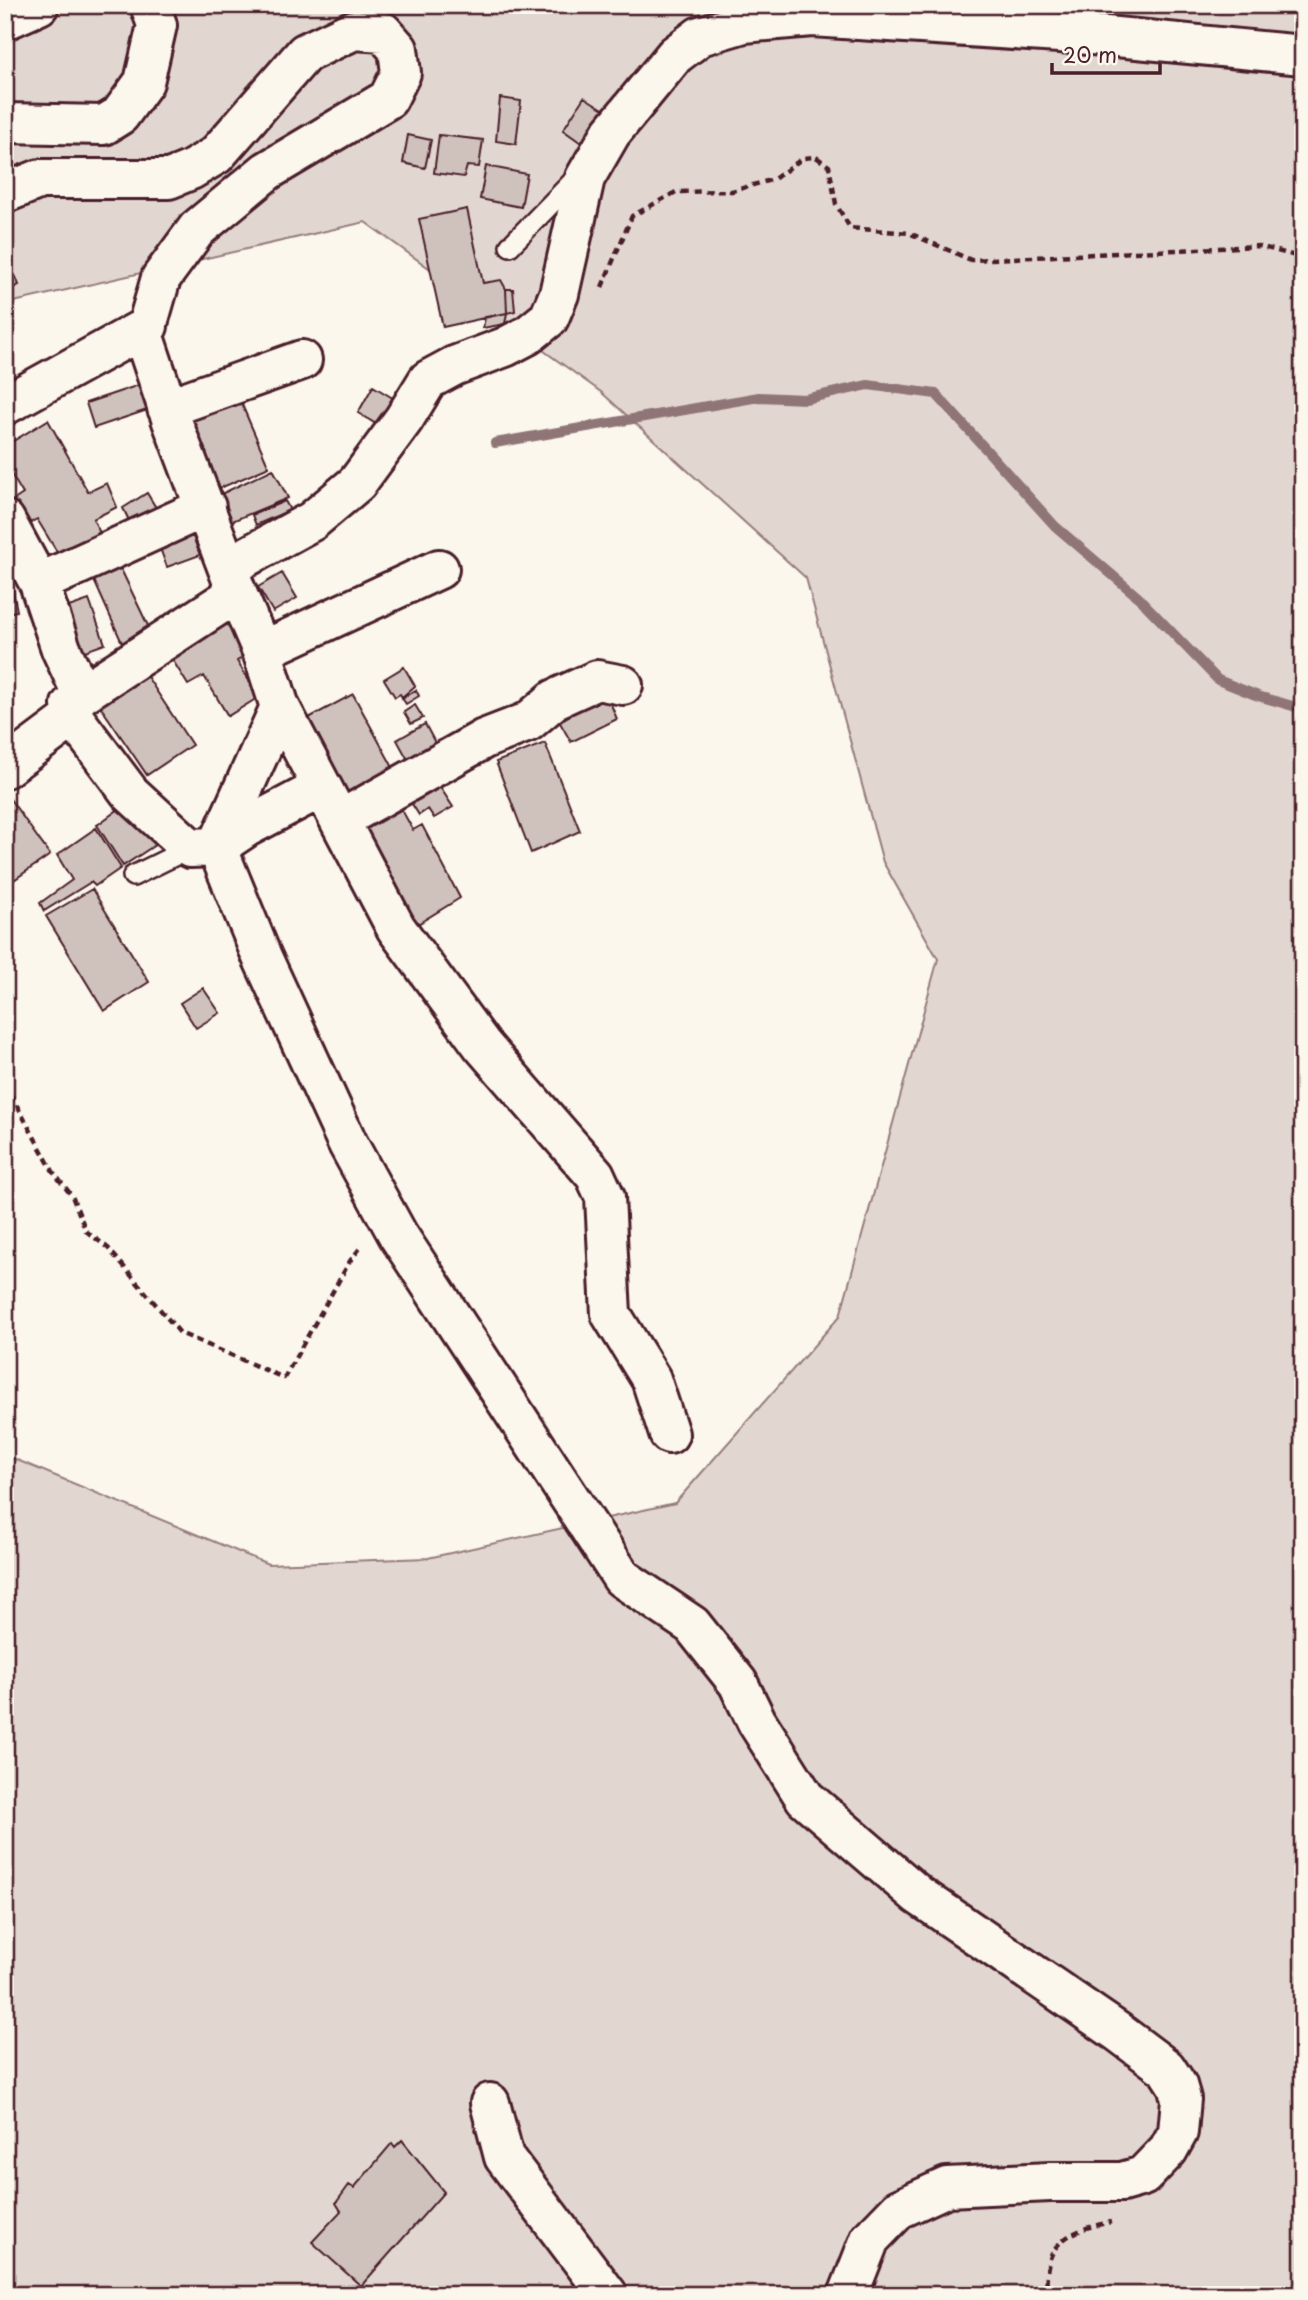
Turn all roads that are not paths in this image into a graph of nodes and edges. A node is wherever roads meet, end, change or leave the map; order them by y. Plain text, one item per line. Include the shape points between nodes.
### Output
1 (39, 5) edge
2 (150, 5) edge
3 (5, 20) edge
4 (1303, 55) edge
5 (5, 123) edge
6 (593, 165) junction
7 (5, 193) edge
8 (510, 246) dead end
9 (148, 326) junction
10 (302, 360) dead end
11 (5, 405) edge
12 (167, 408) junction
13 (206, 507) junction
14 (5, 520) edge
15 (439, 569) dead end
16 (24, 570) edge
17 (233, 580) junction
18 (262, 652) junction
19 (623, 685) dead end
20 (78, 706) junction
21 (281, 708) junction
22 (5, 768) edge
23 (331, 804) junction
24 (204, 848) junction
25 (133, 876) dead end
26 (669, 1434) dead end
27 (490, 2103) dead end
28 (608, 2295) edge
29 (848, 2295) edge

1 - 3 street
2 - 5 street via 157,26 144,82 120,115 104,125
4 - 6 street via 1106,36 812,17 744,23 700,36 675,55 611,133
6 - 8 lane via 573,178
6 - 17 street via 549,318 528,335 428,380 358,483
7 - 9 street via 40,179 169,179 191,170 216,155 305,53 354,30 383,32 398,49 401,73 388,99 267,171 197,229 161,278
9 - 11 street
9 - 12 street via 144,337
10 - 12 street
12 - 13 street
13 - 16 street
13 - 17 street
14 - 16 street
15 - 18 street
16 - 20 street via 61,649
17 - 18 street
17 - 20 street
18 - 21 street
19 - 23 street via 597,680 555,699 528,722
20 - 22 street
20 - 24 street via 130,793
21 - 23 street
21 - 24 street
23 - 24 street via 247,827
23 - 26 street via 396,928 482,1045 595,1175 605,1197 611,1314 651,1379
24 - 25 lane
24 - 29 street via 262,957 348,1144 387,1214 622,1578 692,1625 738,1683 805,1798 918,1895 1118,2032 1166,2068 1177,2085 1181,2099 1178,2132 1143,2176 1122,2182 947,2187 899,2209 870,2239
27 - 28 street via 504,2157

